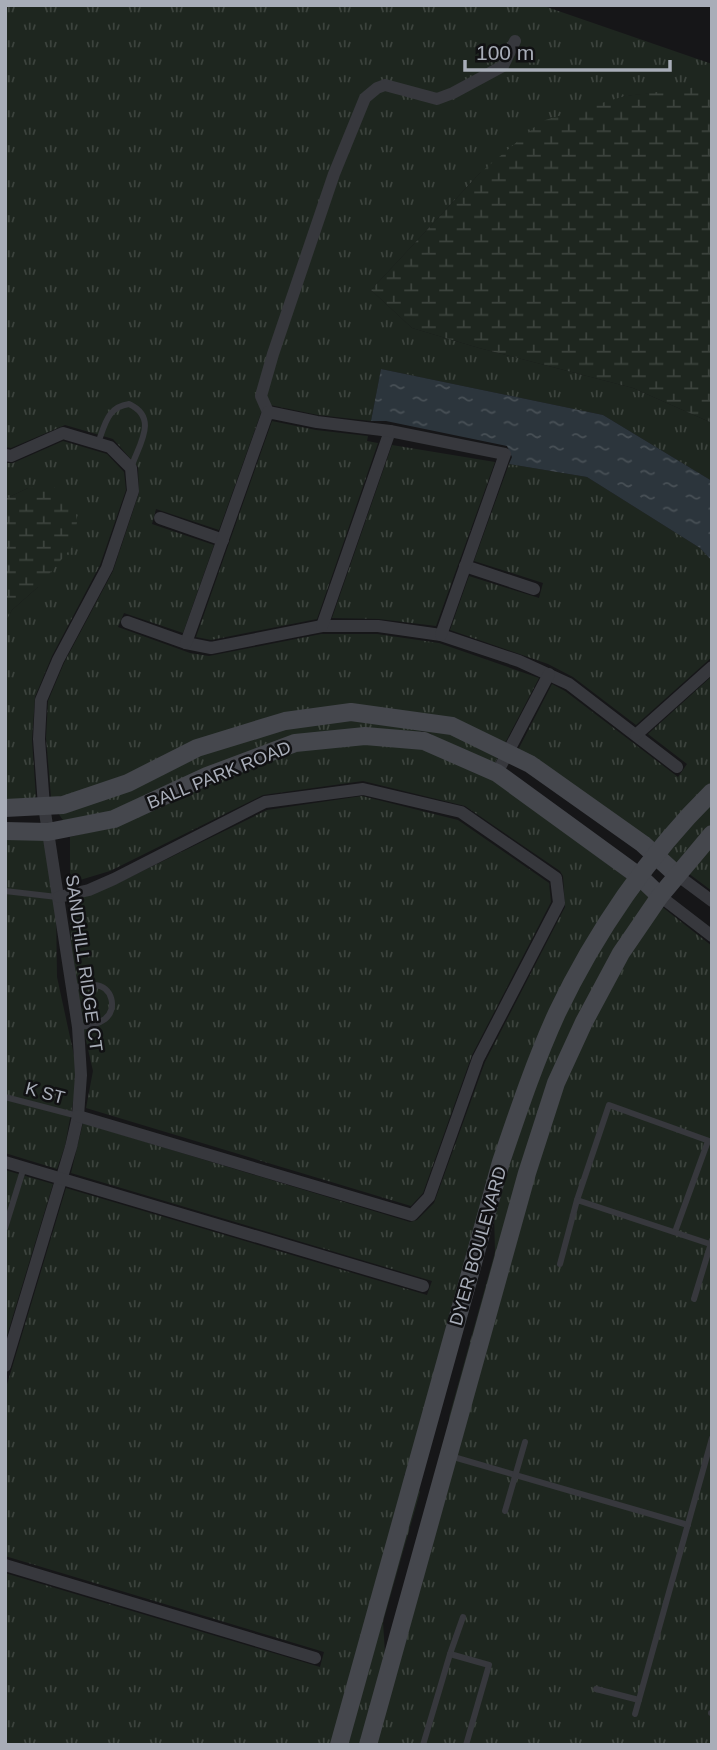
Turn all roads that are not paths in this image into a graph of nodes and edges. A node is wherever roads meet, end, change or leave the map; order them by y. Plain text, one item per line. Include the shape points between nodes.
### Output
1 (514, 41) dead end
2 (268, 412) junction
3 (390, 430) junction
4 (98, 443) junction
5 (5, 455) edge
6 (131, 468) junction
7 (160, 518) dead end
8 (223, 540) junction
9 (465, 566) junction
10 (534, 589) dead end
11 (127, 622) dead end
12 (322, 626) junction
13 (441, 635) junction
14 (186, 643) junction
15 (712, 667) edge
16 (550, 674) junction
17 (636, 735) junction
18 (508, 753) junction
19 (677, 767) dead end
20 (497, 773) junction
21 (712, 792) edge
22 (44, 806) junction
23 (5, 808) edge
24 (5, 831) edge
25 (48, 832) junction
26 (712, 834) edge
27 (655, 856) junction
28 (677, 875) junction
29 (640, 877) junction
30 (5, 891) edge
31 (660, 895) junction
32 (59, 897) junction
33 (712, 901) edge
34 (712, 936) edge
35 (72, 988) junction
36 (78, 1027) junction
37 (5, 1097) edge
38 (78, 1116) junction
39 (710, 1142) edge
40 (5, 1162) edge
41 (24, 1167) junction
42 (62, 1179) junction
43 (577, 1200) junction
44 (487, 1212) junction
45 (5, 1228) edge
46 (675, 1232) junction
47 (711, 1242) edge
48 (560, 1264) dead end
49 (423, 1286) dead end
50 (694, 1299) dead end
51 (8, 1351) edge
52 (5, 1366) edge
53 (712, 1438) edge
54 (525, 1442) dead end
55 (448, 1455) junction
56 (414, 1474) junction
57 (516, 1475) junction
58 (505, 1511) dead end
59 (688, 1525) junction
60 (5, 1565) edge
61 (463, 1617) dead end
62 (393, 1653) junction
63 (450, 1654) junction
64 (315, 1658) dead end
65 (596, 1689) dead end
66 (639, 1700) junction
67 (635, 1714) dead end
68 (339, 1745) edge
69 (368, 1745) edge
70 (423, 1745) edge
71 (466, 1745) edge

1 - 2 street via 503,66 453,93 437,99 385,85 365,98 273,354 261,396
2 - 3 street
2 - 8 street
3 - 9 street via 505,454
3 - 12 street
4 - 5 street via 63,433
4 - 6 street via 110,447
4 - 6 lane via 114,408 129,404 139,409 146,426
6 - 22 street, SANDHILL RIDGE CT via 133,491 107,568 41,700
7 - 8 street
8 - 14 street
9 - 10 street
9 - 13 street
11 - 14 street
12 - 13 street via 378,626
12 - 14 street via 211,648
13 - 16 street
15 - 17 street
16 - 17 street
16 - 18 street
17 - 19 street
18 - 20 street
18 - 22 main road, BALL PARK ROAD via 452,726 351,712 285,721 197,748 128,783 64,805
18 - 27 main road, BALL PARK ROAD via 530,764
20 - 25 main road, BALL PARK ROAD via 424,741 365,736 295,743 207,776 114,819
20 - 29 main road, BALL PARK ROAD
21 - 27 main road, DYER BOULEVARD
22 - 23 main road, BALL PARK ROAD
22 - 25 street, SANDHILL RIDGE CT
24 - 25 main road, BALL PARK ROAD
25 - 32 street, SANDHILL RIDGE CT
26 - 28 main road, DYER BOULEVARD
27 - 28 main road, BALL PARK ROAD
27 - 29 main road, DYER BOULEVARD
28 - 31 main road, DYER BOULEVARD
28 - 33 street, BALL PARK ROAD
29 - 31 main road, BALL PARK ROAD
29 - 44 main road, DYER BOULEVARD via 588,954 557,1014 528,1083
30 - 32 lane
31 - 34 street, BALL PARK ROAD
31 - 55 main road, DYER BOULEVARD via 621,953 556,1083
32 - 35 street, SANDHILL RIDGE CT
32 - 38 street via 114,879 265,802 363,789 461,813 556,878 559,903 478,1059 429,1197 412,1215
35 - 36 street, SANDHILL RIDGE CT
35 - 36 lane via 97,985 111,997 108,1018
36 - 38 street, SANDHILL RIDGE CT
37 - 38 lane, K ST
38 - 42 street, SANDHILL RIDGE CT
39 - 43 lane via 609,1105
39 - 46 lane
40 - 41 street
41 - 42 street
41 - 45 lane
42 - 49 street
42 - 51 street, SANDHILL RIDGE CT
43 - 46 lane
43 - 48 lane
44 - 55 main road via 488,1250 442,1417
44 - 56 main road, DYER BOULEVARD
46 - 47 lane
47 - 50 lane
51 - 52 street, SANDHILL RIDGE CT
53 - 59 lane
54 - 57 lane
55 - 57 lane
55 - 62 main road, DYER BOULEVARD
56 - 62 main road via 427,1492 390,1624
56 - 68 main road, DYER BOULEVARD
57 - 58 lane
57 - 59 lane
59 - 66 lane
60 - 64 street
61 - 63 lane
62 - 69 main road, DYER BOULEVARD
63 - 70 lane
63 - 71 lane via 489,1665
65 - 66 lane
66 - 67 lane

